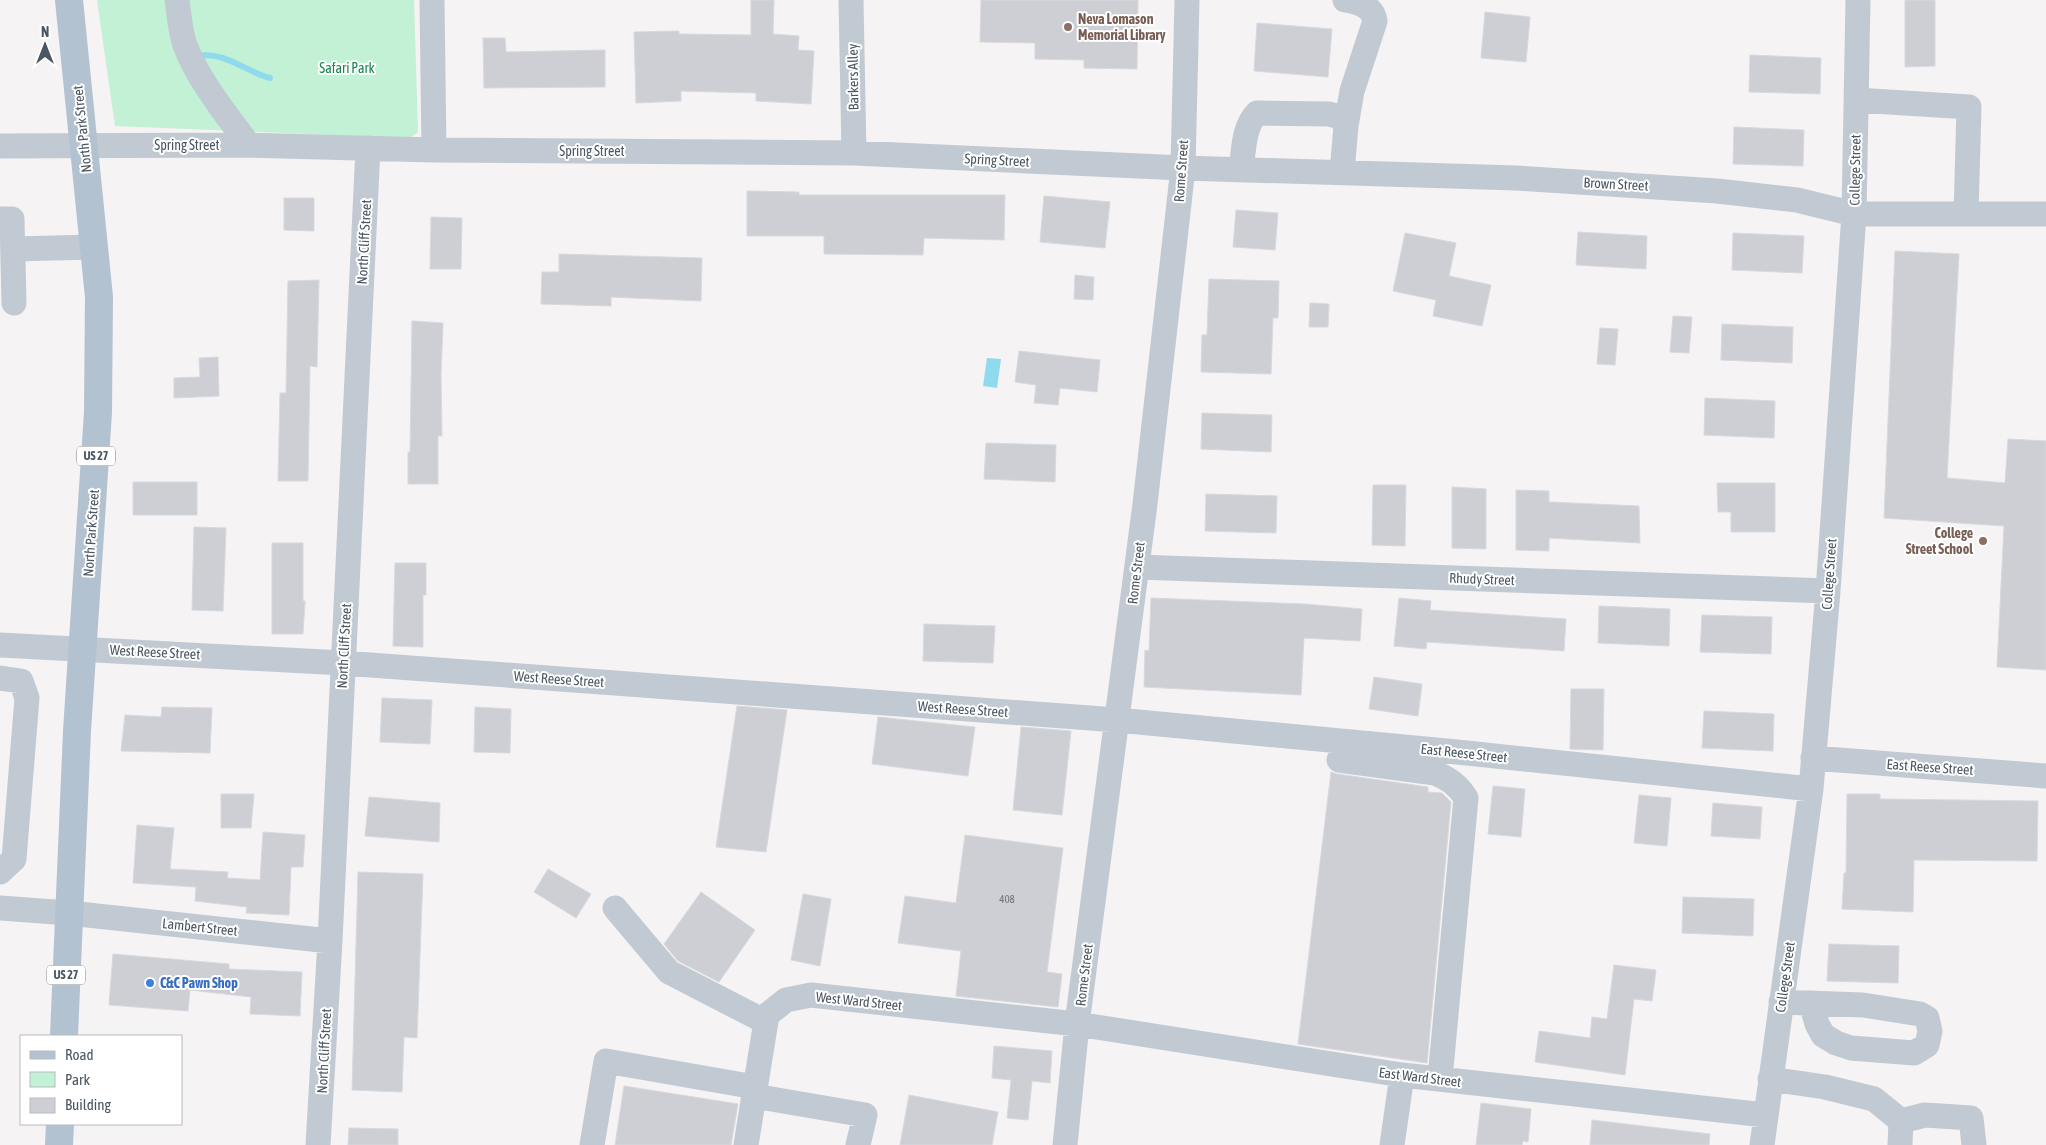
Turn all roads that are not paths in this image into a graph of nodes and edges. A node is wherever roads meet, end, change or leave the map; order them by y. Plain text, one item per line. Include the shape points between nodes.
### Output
1 (69, 0) edge
2 (177, 0) edge
3 (432, 0) edge
4 (851, 0) edge
5 (1187, 0) edge
6 (1345, 0) edge
7 (1858, 0) edge
8 (1856, 100) junction
9 (1346, 126) junction
10 (83, 145) junction
11 (249, 145) junction
12 (0, 146) edge
13 (368, 148) junction
14 (434, 150) junction
15 (854, 153) junction
16 (1183, 168) junction
17 (1241, 170) junction
18 (1342, 172) junction
19 (1854, 214) junction
20 (1966, 214) junction
21 (2046, 214) edge
22 (0, 219) edge
23 (94, 247) junction
24 (13, 249) junction
25 (14, 304) dead end
26 (1137, 567) junction
27 (1828, 591) junction
28 (0, 645) edge
29 (83, 648) junction
30 (343, 663) junction
31 (0, 678) edge
32 (1117, 720) junction
33 (1813, 758) junction
34 (1339, 760) dead end
35 (2046, 776) edge
36 (1811, 789) junction
37 (0, 872) edge
38 (0, 908) edge
39 (615, 908) dead end
40 (69, 913) junction
41 (330, 941) junction
42 (1781, 1002) junction
43 (1811, 1003) dead end
44 (766, 1022) junction
45 (1077, 1024) junction
46 (64, 1035) edge
47 (1402, 1075) junction
48 (1440, 1079) junction
49 (1770, 1079) junction
50 (754, 1091) junction
51 (1765, 1115) junction
52 (60, 1125) edge
53 (1901, 1133) edge
54 (752, 1141) edge
55 (59, 1145) edge
56 (318, 1145) edge
57 (592, 1145) edge
58 (858, 1145) edge
59 (1065, 1145) edge
60 (1392, 1145) edge
61 (1762, 1145) edge
62 (1974, 1145) edge

1 - 10 main road, North Park Street / US 27
2 - 11 street via 184,43 195,66
3 - 14 street
4 - 15 street, Barkers Alley
5 - 16 street, Rome Street
6 - 9 street via 1366,6 1374,14 1375,21 1352,91
7 - 8 street, College Street
8 - 19 street, College Street
8 - 20 street via 1968,107
9 - 17 street via 1340,117 1329,114 1257,113 1247,131
9 - 18 street
10 - 11 street, Spring Street
10 - 12 street, Spring Street
10 - 23 main road, North Park Street / US 27
11 - 13 street, Spring Street
13 - 14 street, Spring Street
13 - 30 street, North Cliff Street
14 - 15 street, Spring Street
15 - 16 street, Spring Street
16 - 17 street, Brown Street
16 - 26 street, Rome Street
17 - 18 street, Brown Street
18 - 19 street, Brown Street via 1717,190 1797,200
19 - 20 street, Brown Street
19 - 27 street, College Street
20 - 21 street, Brown Street
22 - 24 street via 12,219
23 - 24 street
23 - 29 main road, North Park Street / US 27 via 99,297 98,412
24 - 25 street
26 - 27 street, Rhudy Street
26 - 32 street, Rome Street
27 - 33 street, College Street
28 - 29 street, West Reese Street
29 - 30 street, West Reese Street
29 - 40 main road, North Park Street / US 27
30 - 32 street, West Reese Street
30 - 41 street, North Cliff Street
31 - 37 street via 21,681 27,698 14,859
32 - 36 street, East Reese Street
32 - 45 street, Rome Street
33 - 35 street, East Reese Street
33 - 36 street, College Street
34 - 48 street via 1435,773 1461,788 1466,798
36 - 42 street, College Street
38 - 40 street, Lambert Street
39 - 44 street via 669,972
40 - 41 street, Lambert Street
40 - 46 main road, North Park Street / US 27
41 - 56 street, North Cliff Street
42 - 43 street
42 - 49 street, College Street
44 - 45 street, West Ward Street via 767,1015 786,1000 811,996
44 - 50 street
45 - 47 street, East Ward Street
45 - 59 street, Rome Street
47 - 48 street, East Ward Street
47 - 60 street
48 - 51 street, East Ward Street
49 - 51 street, College Street
49 - 53 street via 1825,1087 1874,1099
50 - 54 street
50 - 57 street via 606,1061
50 - 58 street via 865,1114
51 - 61 street, College Street
52 - 55 main road
53 - 62 street via 1925,1115 1971,1118

